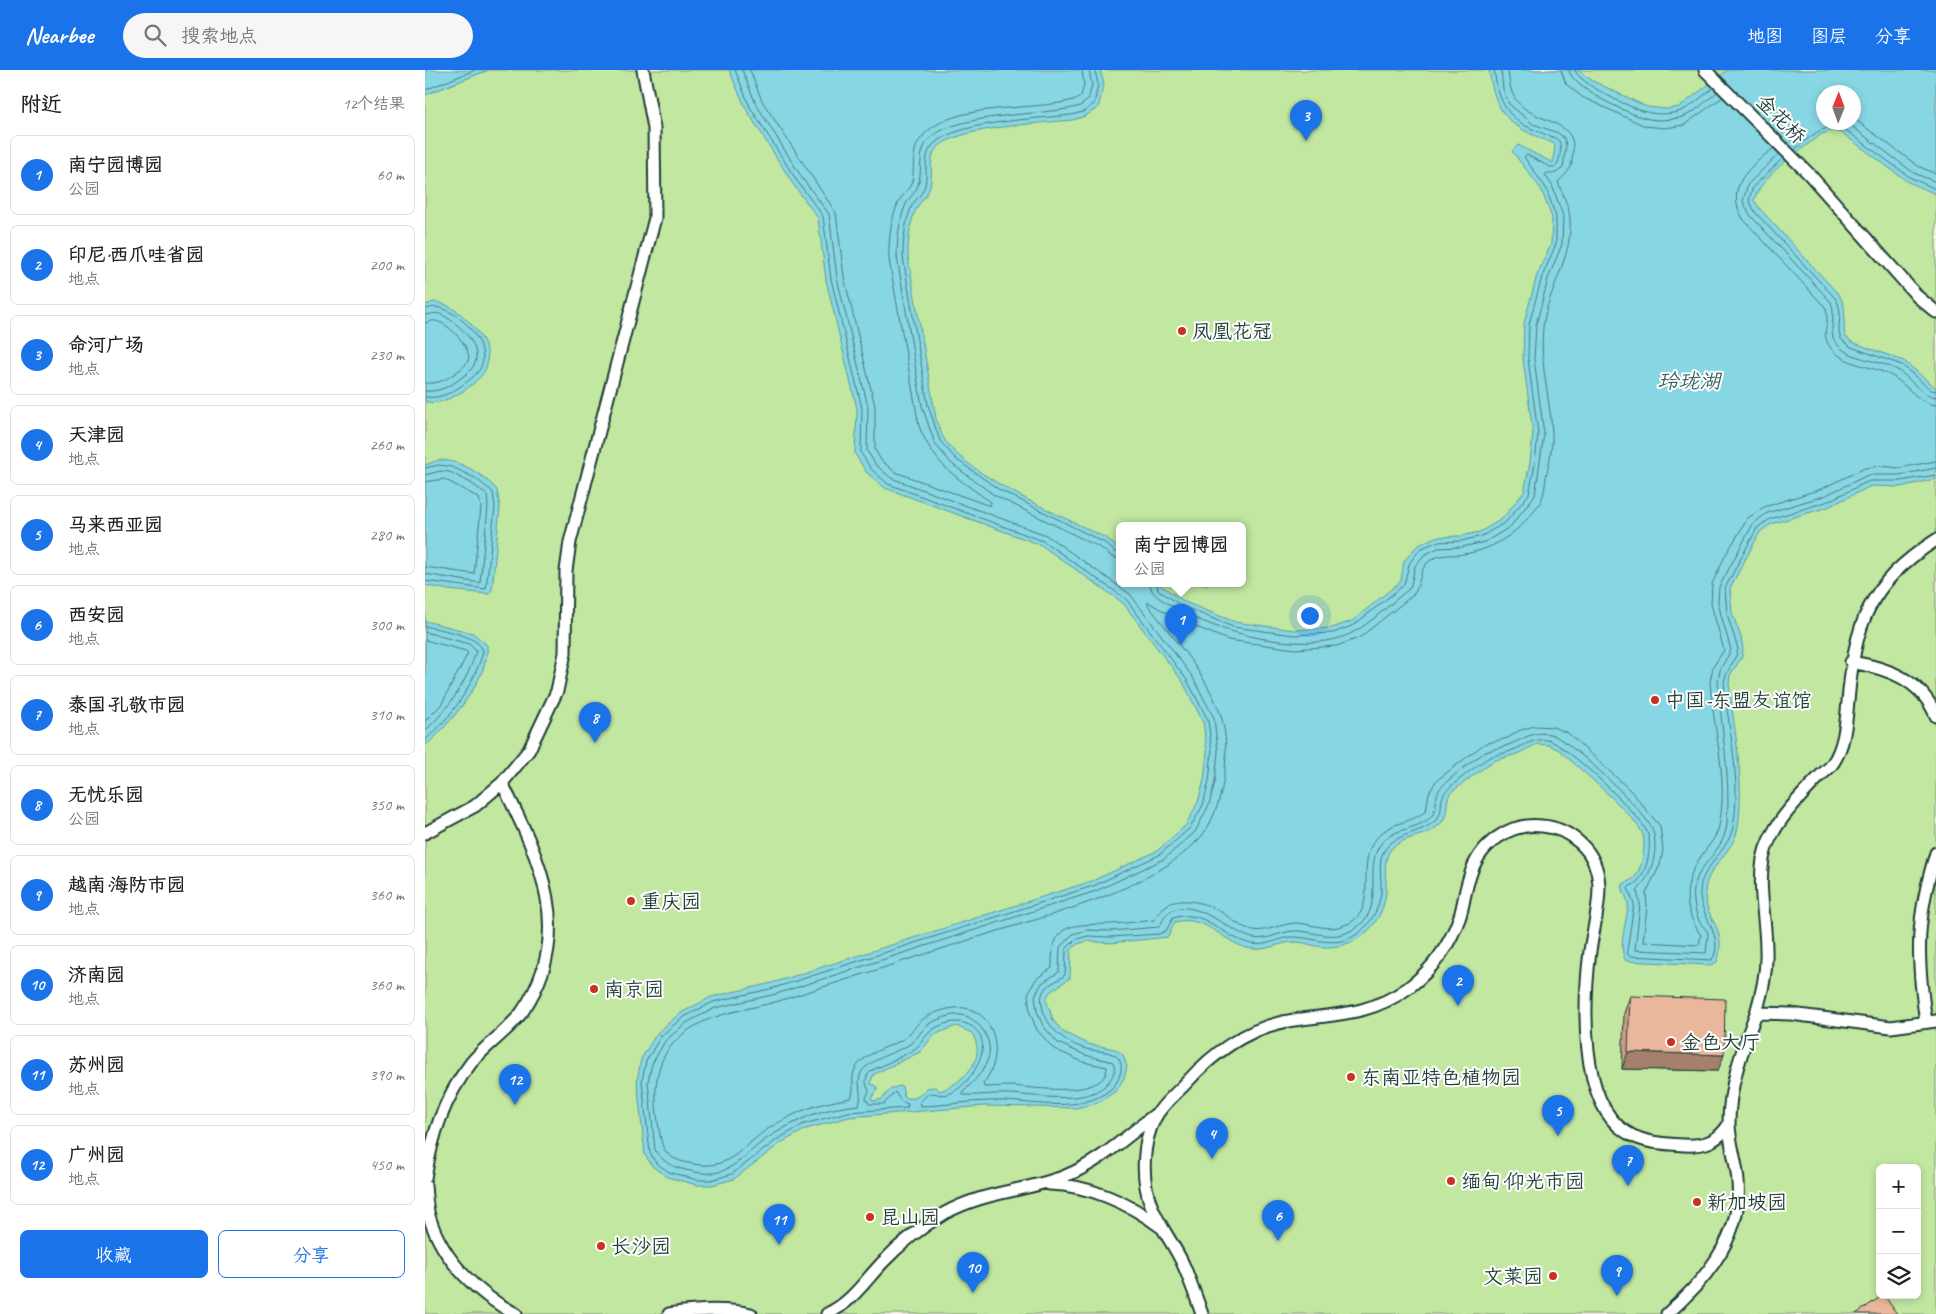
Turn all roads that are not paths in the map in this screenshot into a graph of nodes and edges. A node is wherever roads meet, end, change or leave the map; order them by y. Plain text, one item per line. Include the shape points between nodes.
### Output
1 (643, 70) edge
2 (1705, 70) edge
3 (1936, 312) edge
4 (1936, 540) edge
5 (1851, 662) junction
6 (1936, 716) edge
7 (502, 783) junction
8 (425, 833) edge
9 (1936, 853) edge
10 (1756, 1013) junction
11 (1931, 1021) edge
12 (1157, 1114) junction
13 (1729, 1124) junction
14 (425, 1178) edge
15 (425, 1184) edge
16 (1040, 1184) junction
17 (1165, 1230) junction
18 (516, 1314) edge
19 (669, 1314) edge
20 (751, 1314) edge
21 (827, 1314) edge
22 (1202, 1314) edge
23 (1667, 1314) edge

1 - 7 street via 653,128 655,218 570,542 566,571 565,653 557,691 529,750
2 - 3 street, 金花桥 via 1849,214 1918,297
4 - 5 street via 1891,574 1873,598 1859,631
5 - 6 street via 1879,667 1901,677 1920,692
5 - 10 street via 1845,724 1833,763 1788,811 1771,836 1764,857 1761,909 1766,949 1765,980
7 - 8 street via 457,818
7 - 14 street via 542,872 551,913 548,945 540,977 521,1013 472,1063 439,1117 430,1145
9 - 11 street via 1919,923 1920,981
10 - 11 street via 1819,1016 1891,1027
10 - 13 street via 1733,1081
12 - 13 street via 1205,1062 1234,1041 1291,1020 1360,1012 1403,992 1425,976 1439,958 1459,918 1477,859 1505,832 1514,827 1533,825 1550,826 1573,837 1584,847 1597,868 1599,898 1587,982 1587,1035 1597,1092 1611,1120 1643,1140 1691,1146 1710,1143 1722,1136
12 - 16 street via 1111,1150 1066,1176
12 - 17 street via 1145,1150 1145,1174 1151,1205
13 - 23 street via 1739,1183 1735,1221 1721,1256
15 - 18 street via 429,1218 442,1246 463,1274 501,1306
16 - 17 street via 1070,1185 1100,1194
16 - 21 street via 982,1196 946,1213 912,1234 881,1264 858,1293
17 - 22 street via 1182,1262
19 - 20 street via 693,1310

